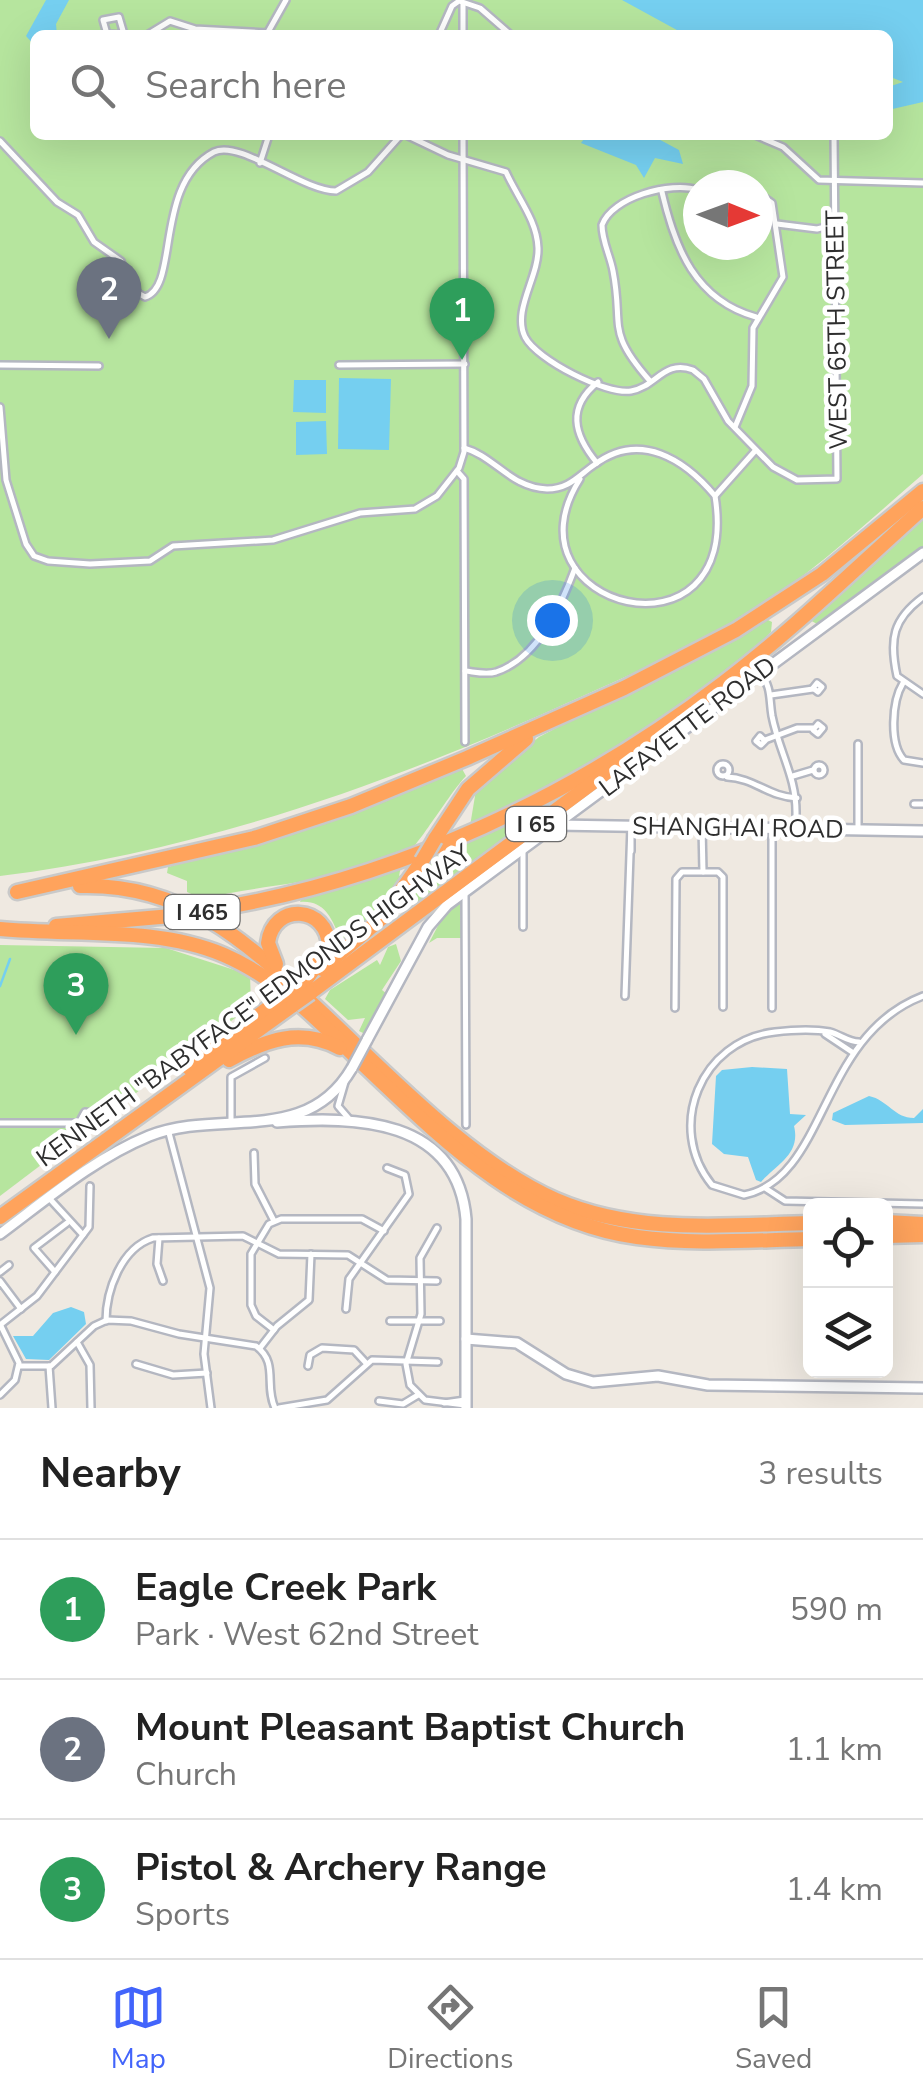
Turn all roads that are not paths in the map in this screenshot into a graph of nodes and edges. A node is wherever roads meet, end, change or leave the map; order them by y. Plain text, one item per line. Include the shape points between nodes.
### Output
1 (286, 0) edge
2 (462, 2) edge
3 (107, 30) edge
4 (123, 30) edge
5 (155, 30) edge
6 (210, 30) edge
7 (270, 30) edge
8 (441, 30) edge
9 (463, 30) edge
10 (504, 30) edge
11 (267, 140) edge
12 (399, 140) edge
13 (416, 140) edge
14 (463, 140) edge
15 (766, 140) edge
16 (834, 140) edge
17 (0, 141) edge
18 (464, 159) junction
19 (260, 163) junction
20 (834, 182) junction
21 (923, 183) edge
22 (683, 191) edge
23 (662, 192) junction
24 (773, 210) edge
25 (777, 224) junction
26 (834, 225) junction
27 (758, 317) junction
28 (465, 364) junction
29 (0, 365) edge
30 (338, 365) dead end
31 (99, 366) dead end
32 (650, 380) junction
33 (598, 382) junction
34 (0, 407) edge
35 (734, 428) junction
36 (464, 448) junction
37 (755, 452) junction
38 (596, 463) junction
39 (457, 470) junction
40 (580, 480) junction
41 (923, 490) edge
42 (716, 496) junction
43 (923, 508) edge
44 (923, 553) edge
45 (575, 568) junction
46 (923, 597) edge
47 (465, 671) junction
48 (760, 672) junction
49 (901, 681) junction
50 (723, 683) junction
51 (624, 688) junction
52 (813, 689) dead end
53 (923, 694) edge
54 (771, 696) junction
55 (814, 728) dead end
56 (778, 734) junction
57 (765, 740) dead end
58 (465, 742) dead end
59 (858, 744) dead end
60 (923, 763) edge
61 (813, 770) dead end
62 (793, 776) junction
63 (728, 778) dead end
64 (797, 798) junction
65 (914, 804) dead end
66 (923, 804) edge
67 (796, 816) dead end
68 (554, 824) junction
69 (702, 826) junction
70 (631, 828) junction
71 (772, 828) junction
72 (858, 829) junction
73 (923, 831) edge
74 (523, 848) junction
75 (703, 872) junction
76 (466, 890) junction
77 (17, 892) junction
78 (0, 894) edge
79 (523, 926) dead end
80 (0, 927) edge
81 (306, 986) junction
82 (626, 996) dead end
83 (923, 996) edge
84 (288, 1000) junction
85 (723, 1006) dead end
86 (675, 1008) dead end
87 (772, 1008) dead end
88 (823, 1032) junction
89 (859, 1042) junction
90 (364, 1043) junction
91 (852, 1052) junction
92 (264, 1058) dead end
93 (369, 1069) junction
94 (351, 1071) junction
95 (145, 1112) junction
96 (0, 1122) edge
97 (277, 1122) junction
98 (79, 1123) dead end
99 (230, 1123) junction
100 (263, 1123) junction
101 (313, 1123) junction
102 (358, 1123) junction
103 (466, 1125) dead end
104 (168, 1130) junction
105 (254, 1153) dead end
106 (387, 1168) dead end
107 (90, 1186) dead end
108 (766, 1188) junction
109 (48, 1198) junction
110 (923, 1204) edge
111 (0, 1206) edge
112 (0, 1216) edge
113 (274, 1221) junction
114 (923, 1221) edge
115 (67, 1223) junction
116 (803, 1224) edge
117 (437, 1228) dead end
118 (893, 1228) edge
119 (384, 1231) junction
120 (893, 1231) edge
121 (0, 1234) edge
122 (83, 1234) junction
123 (159, 1238) junction
124 (197, 1238) junction
125 (803, 1238) edge
126 (923, 1238) edge
127 (256, 1242) junction
128 (311, 1254) junction
129 (360, 1262) junction
130 (9, 1266) dead end
131 (0, 1272) edge
132 (56, 1272) junction
133 (0, 1281) edge
134 (163, 1281) dead end
135 (420, 1281) junction
136 (437, 1281) dead end
137 (21, 1309) junction
138 (346, 1310) dead end
139 (420, 1317) junction
140 (106, 1321) junction
141 (390, 1321) dead end
142 (440, 1321) dead end
143 (0, 1325) edge
144 (274, 1330) junction
145 (206, 1338) junction
146 (466, 1339) junction
147 (78, 1342) junction
148 (260, 1348) junction
149 (406, 1361) junction
150 (438, 1362) dead end
151 (366, 1363) junction
152 (136, 1364) dead end
153 (19, 1366) junction
154 (49, 1366) junction
155 (308, 1366) dead end
156 (206, 1373) junction
157 (923, 1388) edge
158 (418, 1395) junction
159 (0, 1396) edge
160 (378, 1401) dead end
161 (465, 1404) edge
162 (52, 1408) edge
163 (91, 1408) edge
164 (212, 1408) edge
165 (277, 1408) edge

1 - 7 street
2 - 8 street via 452,6
2 - 9 street
2 - 10 street
3 - 4 street via 103,20 119,17
5 - 6 street via 170,20
11 - 19 street
12 - 19 street via 338,191
13 - 18 street
14 - 18 street
15 - 20 street via 783,147 812,177
16 - 20 street, WEST 65TH STREET
17 - 19 street via 57,202 78,215 94,242 121,261 128,286 144,297 161,285 170,217 186,178 222,149
18 - 28 street
18 - 33 street via 502,168 534,225 538,258 521,318 529,344 550,362
20 - 21 street
20 - 26 street, WEST 65TH STREET
22 - 23 street
23 - 27 street via 686,265 724,303
23 - 32 street via 616,206 602,226 614,274 617,330
24 - 25 street
25 - 26 street
25 - 27 street via 783,277
26 - 37 street, WEST 65TH STREET via 837,479 794,479
27 - 35 street via 751,336 750,396
28 - 30 street
28 - 36 street
29 - 31 street
32 - 33 street via 629,391
32 - 35 street via 670,368 693,370
33 - 38 street via 575,415 580,440
34 - 39 street via 10,496 26,547 46,560 148,561 174,546 290,537 364,512 419,508
35 - 37 street
36 - 39 street
36 - 40 street via 526,485 553,488
37 - 42 street
38 - 40 street
38 - 42 street via 622,452 665,453 692,469
39 - 47 street via 464,479
40 - 45 street via 564,525
41 - 51 highway, I 65 via 794,594
42 - 45 street via 714,556 697,582 674,598 622,603 594,589
43 - 50 highway, I 65
44 - 48 street, LAFAYETTE ROAD
45 - 47 street via 529,650 496,672
46 - 49 street via 896,622
47 - 58 street
48 - 54 street
48 - 68 street, LAFAYETTE ROAD
49 - 53 street
49 - 60 street via 896,748 904,760
50 - 80 highway, bridge via 582,776 473,832 347,878 184,914
50 - 81 highway, KENNETH "BABYFACE" EDMONDS HIGHWAY / I 65
51 - 77 highway via 298,824 189,856
51 - 81 highway, KENNETH "BABYFACE" EDMONDS HIGHWAY / I 65, bridge via 505,754 468,789 382,918
52 - 54 street
54 - 56 street
55 - 56 street
56 - 57 street
56 - 62 street
59 - 72 street
61 - 62 street
62 - 64 street
63 - 64 street via 748,780 775,797
64 - 67 street
65 - 66 street
68 - 70 street, SHANGHAI ROAD
68 - 74 street, LAFAYETTE ROAD
69 - 70 street, SHANGHAI ROAD
69 - 71 street, SHANGHAI ROAD
69 - 75 street
70 - 82 street
71 - 72 street, SHANGHAI ROAD
71 - 87 street
72 - 73 street, SHANGHAI ROAD
74 - 76 street, LAFAYETTE ROAD
74 - 79 street
75 - 85 street via 723,877
75 - 86 street via 676,878
76 - 90 street, LAFAYETTE ROAD via 429,926
76 - 103 street
77 - 78 highway, I 465
77 - 90 highway, I 465 via 115,887 192,908 241,938
80 - 93 highway, I 465 via 157,938 216,952 275,984
81 - 84 highway, KENNETH "BABYFACE" EDMONDS HIGHWAY / I 65, bridge
81 - 90 highway via 326,956 329,937 316,918 291,913 271,930 271,957
83 - 89 street via 883,1018
84 - 95 highway, KENNETH "BABYFACE" EDMONDS HIGHWAY / I 65
84 - 111 highway, KENNETH "BABYFACE" EDMONDS HIGHWAY / I 65
88 - 89 street
88 - 91 street
88 - 108 street via 774,1032 740,1042 711,1067 694,1095 689,1130 712,1185 744,1195
89 - 91 street
90 - 94 street, LAFAYETTE ROAD, bridge
90 - 116 highway, I 465 via 496,1165 559,1201 654,1225
91 - 108 street via 796,1160
92 - 99 street via 232,1077
93 - 95 highway via 324,1040 280,1038 223,1063
93 - 125 highway, I 465 via 492,1178 574,1220 662,1240
94 - 97 street, LAFAYETTE ROAD via 316,1108
94 - 102 street via 338,1103
95 - 112 highway, KENNETH "BABYFACE" EDMONDS HIGHWAY / I 65
96 - 98 street
97 - 100 street, LAFAYETTE ROAD
97 - 101 street
99 - 100 street, LAFAYETTE ROAD
99 - 104 street, LAFAYETTE ROAD
100 - 101 street
101 - 102 street
102 - 146 street via 419,1138 456,1180 466,1219
104 - 109 street, LAFAYETTE ROAD via 134,1143
104 - 124 street
105 - 113 street via 254,1184
106 - 119 street via 404,1174 410,1188
107 - 122 street via 90,1224
108 - 110 street via 785,1201
109 - 115 street
109 - 121 street, LAFAYETTE ROAD
113 - 119 street via 364,1219
113 - 127 street
114 - 118 highway
115 - 122 street
115 - 132 street via 34,1249
117 - 135 street via 422,1251
119 - 129 street
120 - 126 highway
122 - 132 street
123 - 124 street
123 - 134 street
123 - 140 street via 141,1243 111,1283
124 - 127 street
124 - 145 street via 210,1288
127 - 128 street via 276,1254
127 - 144 street via 252,1308
128 - 129 street via 345,1254
128 - 144 street via 309,1300
129 - 135 street via 386,1280
129 - 138 street via 348,1282
130 - 131 street
132 - 137 street
133 - 137 street
135 - 136 street
135 - 139 street
137 - 143 street
139 - 141 street
139 - 142 street
139 - 149 street
140 - 145 street
140 - 147 street
143 - 153 street
144 - 148 street
145 - 148 street
145 - 156 street
146 - 157 street via 519,1344 566,1374 593,1382 663,1376 708,1384
146 - 161 street
147 - 154 street
147 - 163 street via 90,1364
148 - 165 street via 270,1364
149 - 150 street
149 - 151 street
149 - 158 street
151 - 155 street via 353,1350 322,1348 312,1352
151 - 165 street via 327,1400
152 - 156 street via 176,1376
153 - 154 street
153 - 159 street
154 - 162 street
156 - 164 street
158 - 160 street via 403,1404
158 - 161 street

